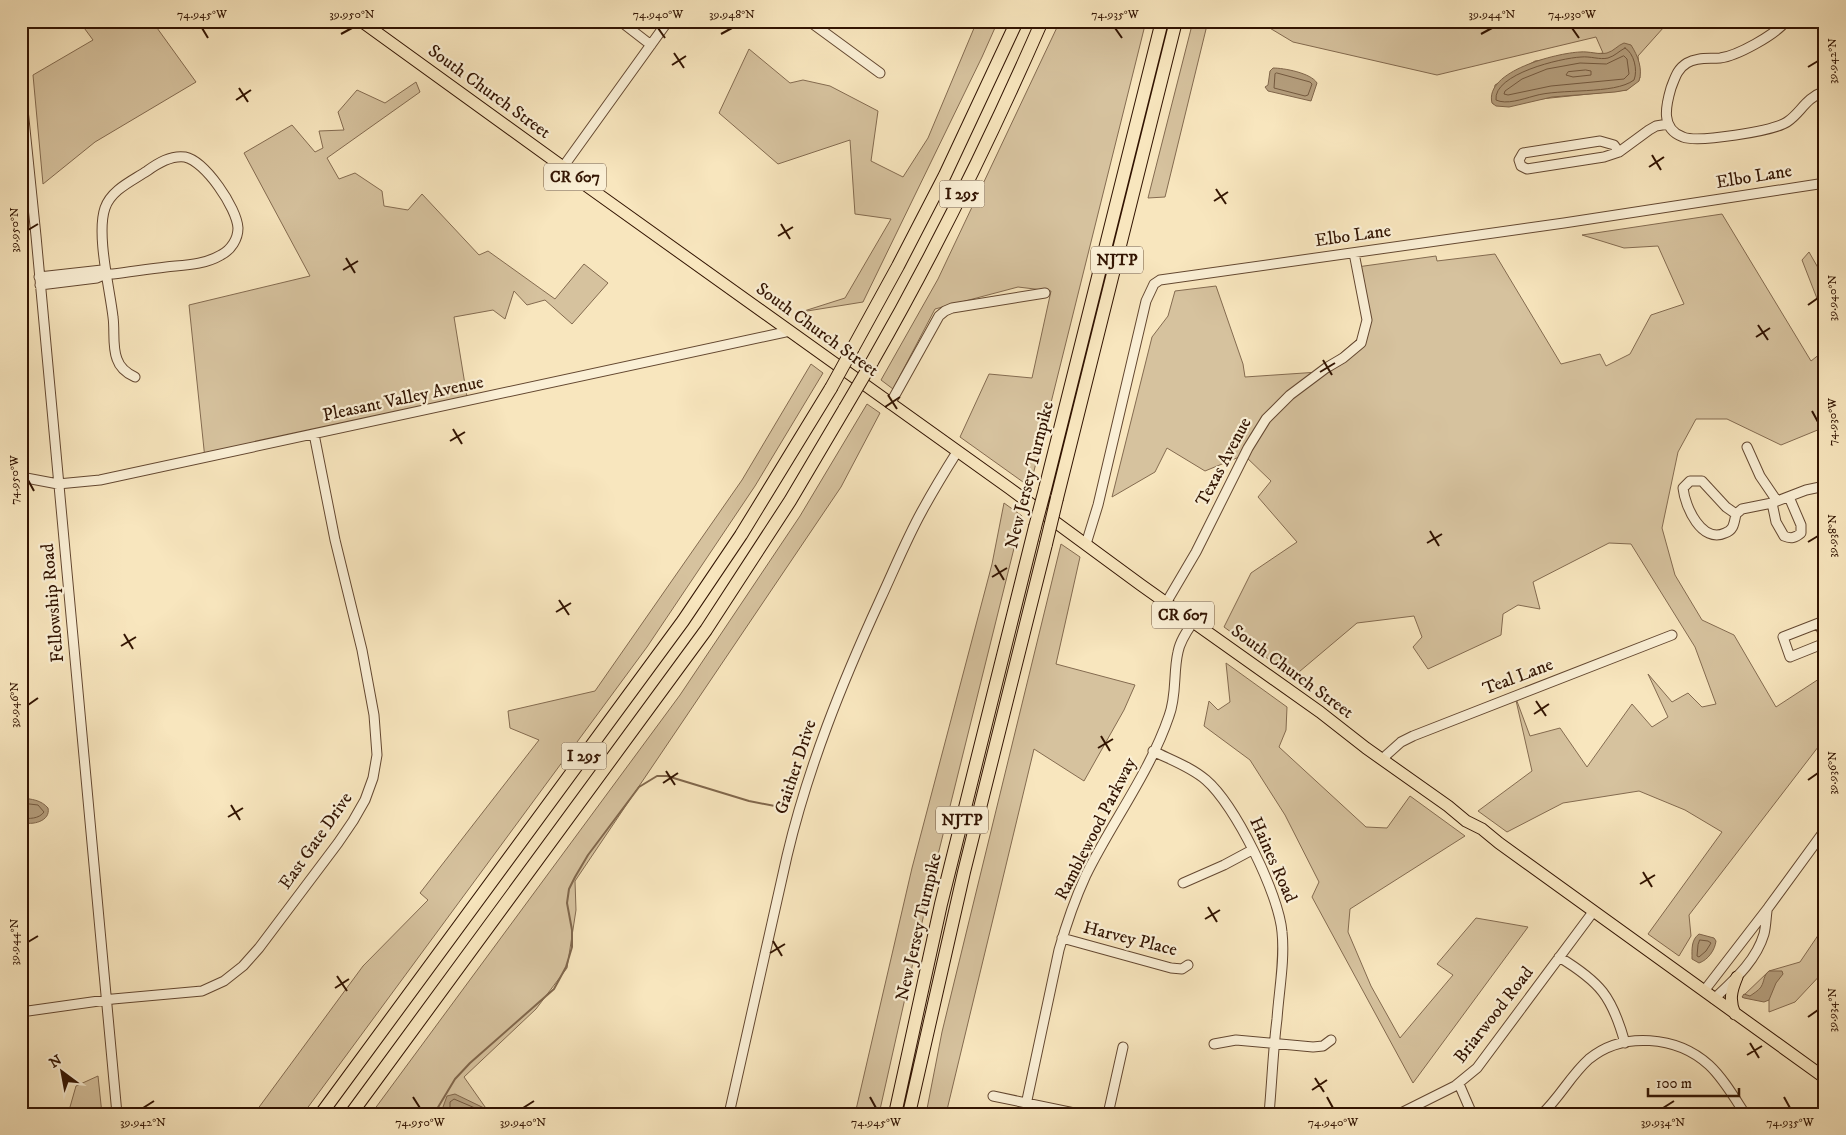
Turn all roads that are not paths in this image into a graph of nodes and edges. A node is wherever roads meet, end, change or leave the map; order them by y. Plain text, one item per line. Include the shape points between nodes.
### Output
1 (620, 21) edge
2 (668, 21) edge
3 (809, 21) edge
4 (1017, 21) edge
5 (1042, 21) edge
6 (1162, 21) edge
7 (1176, 21) edge
8 (1786, 21) edge
9 (364, 22) edge
10 (651, 45) junction
11 (880, 73) dead end
12 (21, 90) edge
13 (1825, 91) edge
14 (1668, 124) junction
15 (1618, 152) junction
16 (563, 167) junction
17 (1825, 183) edge
18 (1354, 253) junction
19 (106, 274) junction
20 (40, 281) junction
21 (1045, 293) dead end
22 (790, 331) junction
23 (134, 377) dead end
24 (890, 404) junction
25 (314, 434) junction
26 (1747, 447) dead end
27 (957, 452) junction
28 (21, 477) edge
29 (58, 484) junction
30 (1825, 486) edge
31 (1789, 497) junction
32 (1774, 502) junction
33 (1736, 514) junction
34 (1086, 544) junction
35 (1166, 603) junction
36 (1192, 622) junction
37 (1672, 635) dead end
38 (1825, 638) edge
39 (1825, 643) edge
40 (1153, 751) junction
41 (1382, 759) junction
42 (1825, 830) edge
43 (1252, 850) junction
44 (1182, 883) dead end
45 (1768, 908) junction
46 (1593, 912) junction
47 (1062, 938) junction
48 (1559, 957) junction
49 (1188, 965) dead end
50 (1737, 978) junction
51 (1704, 990) junction
52 (1714, 998) junction
53 (106, 1000) junction
54 (21, 1012) edge
55 (1735, 1014) junction
56 (1331, 1040) dead end
57 (1625, 1043) junction
58 (1214, 1044) dead end
59 (1274, 1044) junction
60 (1122, 1046) dead end
61 (1825, 1078) edge
62 (1459, 1084) junction
63 (993, 1096) dead end
64 (1026, 1102) junction
65 (117, 1114) edge
66 (320, 1114) edge
67 (351, 1114) edge
68 (729, 1114) edge
69 (894, 1114) edge
70 (909, 1114) edge
71 (1024, 1114) edge
72 (1079, 1114) edge
73 (1108, 1114) edge
74 (1269, 1114) edge
75 (1399, 1114) edge
76 (1472, 1114) edge
77 (1542, 1114) edge
78 (1745, 1114) edge

1 - 10 street
2 - 10 street
3 - 11 street
4 - 66 highway, I 295, bridge via 945,175 898,266 831,388 741,535 683,621
5 - 67 highway, I 295, bridge via 916,284 790,501 706,630
6 - 69 highway, New Jersey Turnpike / NJTP, bridge via 941,904
7 - 70 highway, New Jersey Turnpike / NJTP, bridge via 964,872
8 - 14 street via 1769,36 1733,54 1696,59 1685,64 1677,72 1667,101
9 - 16 main road, South Church Street / CR 607
10 - 16 street
12 - 20 street, Fellowship Road
13 - 14 street via 1809,99 1789,121 1772,129 1697,140 1679,136
14 - 15 street via 1656,126
15 - 15 street via 1527,169 1519,160 1523,153 1600,141 1614,145
16 - 22 main road, South Church Street / CR 607
17 - 18 street, Elbo Lane
18 - 34 street, Elbo Lane via 1160,280 1154,284 1146,301
18 - 35 street, Texas Avenue via 1366,320 1361,343 1290,395 1266,419
19 - 19 street via 194,264 219,256 231,246 237,234 236,219 215,182 198,163 184,157 169,158 112,195 103,215
19 - 20 street via 102,270
19 - 23 street via 117,359 124,371
20 - 29 street, Fellowship Road
21 - 24 street via 945,311 939,316
22 - 24 main road, South Church Street / CR 607
22 - 25 street, Pleasant Valley Avenue
24 - 27 main road, South Church Street / CR 607
25 - 29 street, Pleasant Valley Avenue via 100,480
25 - 53 street, East Gate Drive via 374,709 377,755 370,789 353,822 259,948 234,974 202,991
26 - 32 street
27 - 34 main road, South Church Street / CR 607
27 - 68 street, Gaither Drive via 922,510 890,578 816,755 788,850
28 - 29 street, Pleasant Valley Avenue
29 - 53 street, Fellowship Road
30 - 31 street
31 - 32 street
31 - 32 street via 1801,526 1802,533 1797,537 1784,536 1776,522
32 - 33 street via 1742,509
33 - 33 street via 1731,531 1720,536 1708,534 1684,500 1683,488 1690,481 1702,481
34 - 35 main road, South Church Street / CR 607
35 - 36 main road, South Church Street / CR 607
36 - 40 street, Ramblewood Parkway via 1178,651 1170,716
36 - 41 main road, South Church Street / CR 607
37 - 41 street, Teal Lane via 1413,736
38 - 39 street via 1819,623 1782,638 1790,657
40 - 43 street, Haines Road via 1207,781 1230,808
40 - 47 street, Ramblewood Parkway via 1086,875
41 - 46 main road, South Church Street / CR 607
42 - 45 street
43 - 44 street
43 - 59 street, Haines Road via 1276,904 1282,932
45 - 50 street via 1764,935
45 - 51 street
46 - 48 street, Briarwood Road
46 - 51 main road, South Church Street
47 - 49 street, Harvey Place via 1171,968 1182,969
47 - 64 street, Ramblewood Parkway
48 - 57 street via 1590,979 1606,996 1617,1014
48 - 62 street, Briarwood Road via 1483,1061
50 - 52 street
50 - 55 main road via 1730,999
51 - 52 main road, South Church Street
52 - 55 main road, South Church Street
53 - 54 street, East Gate Drive
53 - 65 street, Fellowship Road
55 - 61 main road, South Church Street
56 - 59 street via 1318,1047
57 - 77 street via 1587,1061
57 - 78 street via 1661,1042 1694,1054 1715,1072
58 - 59 street via 1236,1040
59 - 74 street, Haines Road
60 - 73 street
62 - 75 street, Briarwood Road
62 - 76 street
63 - 64 street
64 - 71 street, Ramblewood Parkway
64 - 72 street

